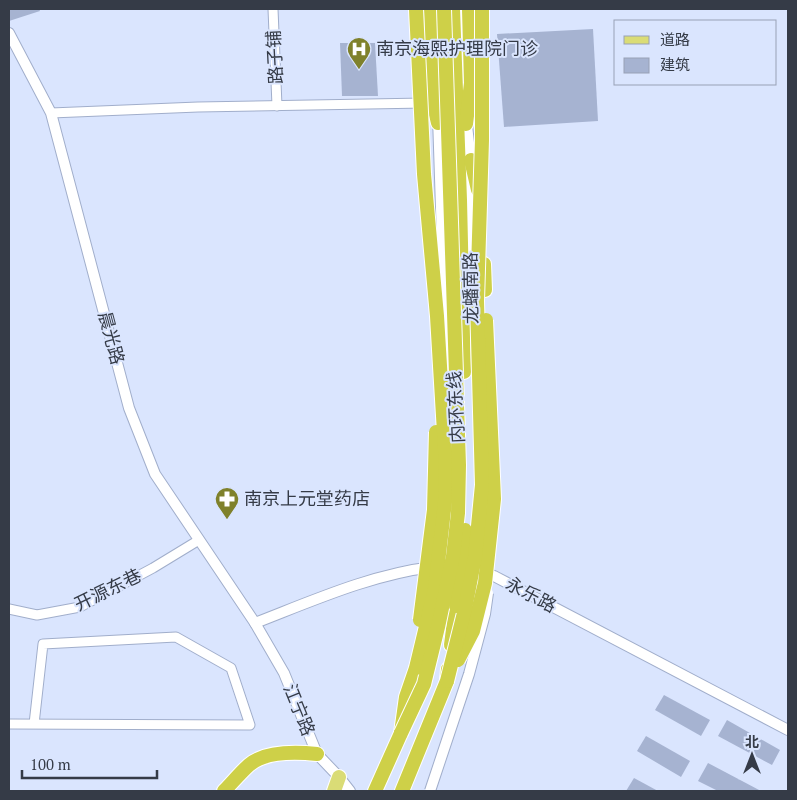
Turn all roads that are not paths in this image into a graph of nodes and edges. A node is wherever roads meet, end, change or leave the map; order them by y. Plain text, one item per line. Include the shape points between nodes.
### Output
1 (273, 9) edge
2 (416, 9) edge
3 (430, 9) edge
4 (437, 9) edge
5 (444, 9) edge
6 (453, 9) edge
7 (461, 9) edge
8 (469, 9) edge
9 (482, 9) edge
10 (9, 33) edge
11 (433, 102) junction
12 (277, 106) junction
13 (51, 113) junction
14 (438, 123) junction
15 (466, 124) junction
16 (471, 160) junction
17 (446, 362) junction
18 (494, 499) junction
19 (199, 540) junction
20 (445, 566) junction
21 (468, 568) junction
22 (9, 609) edge
23 (255, 623) junction
24 (416, 668) junction
25 (447, 681) junction
26 (9, 724) edge
27 (34, 724) junction
28 (788, 730) edge
29 (401, 733) junction
30 (317, 754) junction
31 (339, 777) junction
32 (224, 791) edge
33 (334, 791) edge
34 (350, 791) edge
35 (375, 791) edge
36 (402, 791) edge
37 (430, 791) edge

1 - 12 street, 路子铺
2 - 24 highway, bridge via 424,174 438,316 446,493 435,589
3 - 11 highway
4 - 14 street, 龙蟠南路
5 - 29 highway, 内环东线, bridge via 458,513 438,627 424,684
6 - 25 highway, 内环东线, bridge via 467,469 466,518
7 - 15 street, 龙蟠南路
8 - 15 highway via 471,83
9 - 25 highway, bridge via 482,140 476,301 482,485 475,557
10 - 13 street, 晨光路
11 - 12 street
11 - 14 highway
12 - 13 street
13 - 19 street, 晨光路 via 129,408 155,474
14 - 17 street, 龙蟠南路
15 - 16 street, 龙蟠南路
16 - 18 highway, bridge via 481,202
16 - 21 street, 龙蟠南路 via 470,285 476,493
17 - 20 street, 龙蟠南路 via 452,494
17 - 24 highway, bridge via 437,417 434,510
18 - 25 highway, bridge via 485,583 473,631
18 - 37 street, bridge via 493,559 485,614 469,674
19 - 22 street, 开源东巷 via 80,607 37,615
19 - 23 street, 晨光路
20 - 21 street, 永乐路
20 - 23 street, 永乐路 via 413,569 363,583
21 - 28 street, 永乐路 via 494,576
23 - 30 street, 江宁路 via 284,672
24 - 29 highway, bridge via 406,696
25 - 36 highway
26 - 27 street
27 - 27 street via 83,724 250,725 231,668 176,637 43,644
29 - 35 highway, 内环东线
30 - 31 street, 江宁路
30 - 32 highway via 275,754 250,764
31 - 33 main road
31 - 34 street, 江宁路

